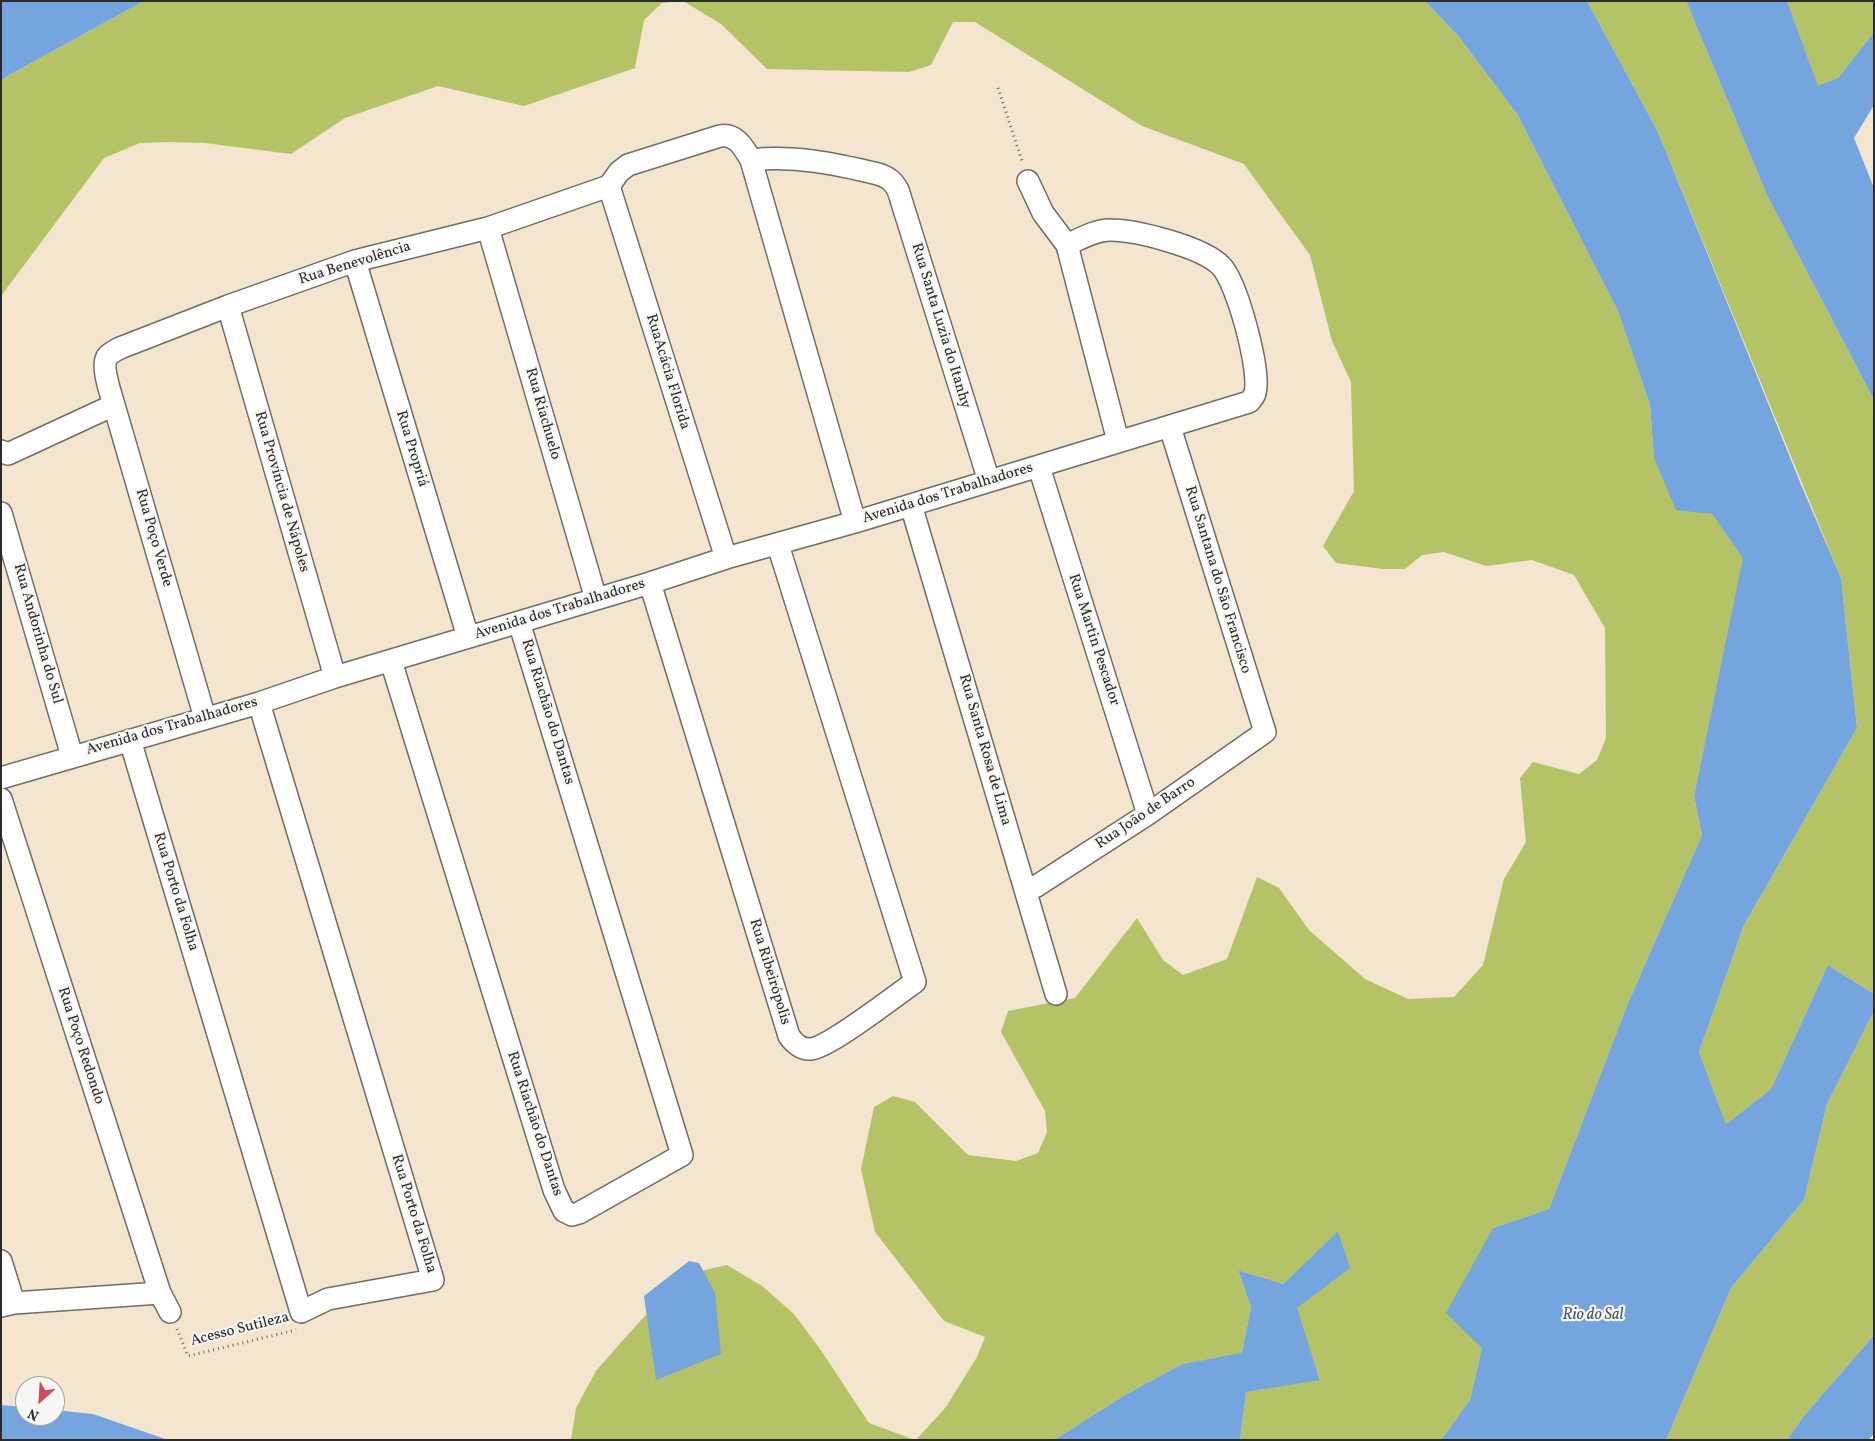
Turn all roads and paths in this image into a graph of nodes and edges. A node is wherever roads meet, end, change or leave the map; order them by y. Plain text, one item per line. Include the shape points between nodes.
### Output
1 (998, 88) dead end
2 (751, 160) junction
3 (1028, 181) joint
4 (609, 186) junction
5 (488, 228) junction
6 (1067, 245) junction
7 (355, 261) junction
8 (228, 306) junction
9 (106, 358) joint
10 (114, 406) junction
11 (1170, 427) junction
12 (1118, 441) junction
13 (1, 451) edge
14 (1039, 467) junction
15 (988, 481) junction
16 (912, 505) junction
17 (1, 513) edge
18 (855, 522) junction
19 (778, 545) junction
20 (726, 558) junction
21 (650, 583) junction
22 (596, 599) junction
23 (519, 622) junction
24 (468, 637) junction
25 (391, 662) junction
26 (335, 677) junction
27 (259, 703) junction
28 (205, 718) junction
29 (1265, 732) joint
30 (130, 740) junction
31 (72, 756) junction
32 (1, 778) edge
33 (1, 799) edge
34 (1148, 814) junction
35 (1024, 885) junction
36 (1056, 994) dead end
37 (1, 1261) edge
38 (160, 1293) junction
39 (8, 1305) edge
40 (170, 1312) joint
41 (301, 1312) junction

1 - 3 path
2 - 4 street via 736,140 723,135 628,165
2 - 15 street, Rua Santa Luzia do Itanhy via 800,159 885,176 894,182
2 - 18 street
3 - 6 street via 1042,213
4 - 5 street, Rua Benevolência
4 - 20 street, RuaAcácia Florida
5 - 7 street, Rua Benevolência
5 - 22 street, Rua Riachuelo
6 - 11 street, Avenida dos Trabalhadores via 1109,230 1144,235 1191,249 1215,261 1226,272 1253,352 1255,393 1251,400 1240,406
6 - 12 street
7 - 8 street, Rua Benevolência
7 - 24 street, Rua Propriá
8 - 9 street, Rua Benevolência via 120,348
8 - 26 street, Rua Província de Nápoles
9 - 10 street, Rua Poço Verde via 105,369
10 - 13 street via 8,454
10 - 28 street, Rua Poço Verde
11 - 12 street, Avenida dos Trabalhadores
11 - 29 street, Rua Santana do São Francisco
12 - 14 street, Avenida dos Trabalhadores
14 - 15 street, Avenida dos Trabalhadores
14 - 34 street, Rua Martin Pescador
15 - 16 street, Avenida dos Trabalhadores
16 - 18 street, Avenida dos Trabalhadores
16 - 35 street, Rua Santa Rosa de Lima
17 - 31 street, Rua Andorinha do Sul
18 - 19 street, Avenida dos Trabalhadores
19 - 20 street, Avenida dos Trabalhadores
19 - 21 street, Rua Ribeirópolis via 916,982 816,1048 800,1047 789,1036
20 - 21 street, Avenida dos Trabalhadores
21 - 22 street, Avenida dos Trabalhadores
22 - 23 street, Avenida dos Trabalhadores
23 - 24 street, Avenida dos Trabalhadores
23 - 25 street, Rua Riachão do Dantas via 682,1155 579,1213 564,1211 554,1190
24 - 25 street, Avenida dos Trabalhadores
25 - 26 street, Avenida dos Trabalhadores
26 - 27 street, Avenida dos Trabalhadores
27 - 28 street, Avenida dos Trabalhadores
27 - 41 street, Rua Porto da Folha via 433,1280 328,1299
28 - 30 street, Avenida dos Trabalhadores
29 - 34 street, Rua João de Barro
30 - 31 street, Avenida dos Trabalhadores
30 - 41 street, Rua Porto da Folha
31 - 32 street, Avenida dos Trabalhadores
33 - 38 street, Rua Poço Redondo
34 - 35 street, Rua João de Barro via 1035,887
35 - 36 street, Rua Santa Rosa de Lima
37 - 39 street
38 - 39 street
38 - 40 street, Rua Poço Redondo
40 - 41 path, Acesso Sutileza via 188,1356 297,1330

